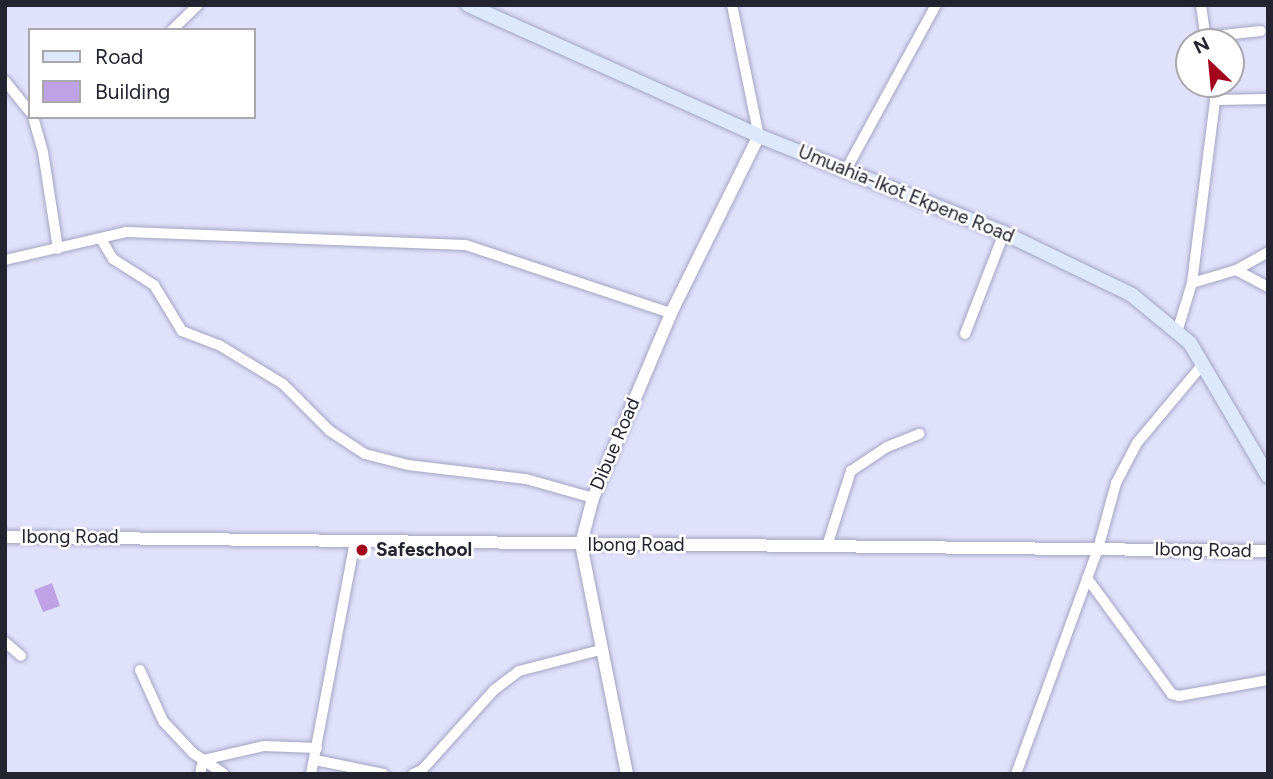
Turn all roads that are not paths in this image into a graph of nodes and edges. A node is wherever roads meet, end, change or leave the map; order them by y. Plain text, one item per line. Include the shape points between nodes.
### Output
1 (198, 5) edge
2 (468, 5) edge
3 (732, 5) edge
4 (936, 5) edge
5 (1201, 5) edge
6 (174, 28) edge
7 (1204, 28) edge
8 (1261, 31) dead end
9 (1245, 33) edge
10 (5, 81) edge
11 (1268, 99) edge
12 (1215, 100) joint
13 (28, 110) edge
14 (34, 120) edge
15 (759, 136) junction
16 (848, 168) junction
17 (1004, 233) junction
18 (102, 239) junction
19 (58, 249) junction
20 (1268, 252) edge
21 (5, 260) edge
22 (1236, 270) junction
23 (1192, 283) junction
24 (1268, 287) edge
25 (671, 313) junction
26 (1177, 332) junction
27 (965, 334) dead end
28 (1204, 363) junction
29 (920, 434) dead end
30 (1268, 476) edge
31 (593, 498) junction
32 (5, 537) edge
33 (355, 542) junction
34 (581, 544) junction
35 (827, 547) junction
36 (1098, 549) junction
37 (1268, 551) edge
38 (1087, 578) junction
39 (5, 642) edge
40 (600, 650) junction
41 (21, 656) dead end
42 (140, 670) dead end
43 (1268, 680) edge
44 (317, 748) junction
45 (203, 760) junction
46 (315, 760) junction
47 (200, 774) edge
48 (224, 774) edge
49 (311, 774) edge
50 (384, 774) edge
51 (412, 774) edge
52 (627, 774) edge
53 (1016, 774) edge

1 - 6 street
2 - 15 main road, Umuahia-Ikot Ekpene Road
3 - 15 street
4 - 16 street
5 - 7 street
8 - 9 street
10 - 13 street
11 - 12 street
12 - 23 street
14 - 19 street
15 - 16 main road, Umuahia-Ikot Ekpene Road
15 - 25 street, Dibue Road
16 - 17 main road, Umuahia-Ikot Ekpene Road
17 - 26 main road, Umuahia-Ikot Ekpene Road via 1132,295
17 - 27 street
18 - 19 street
18 - 25 street via 126,232 466,245
18 - 31 street via 113,259 154,285 182,331 219,345 283,384 330,431 365,454 408,465 526,479
19 - 21 street
20 - 22 street
22 - 23 street
22 - 24 street
23 - 26 street
25 - 31 street, Dibue Road
26 - 28 main road, Umuahia-Ikot Ekpene Road
28 - 30 main road, Umuahia-Ikot Ekpene Road
28 - 36 street via 1129,455 1116,482
29 - 35 street via 887,447 851,471
31 - 34 street, Dibue Road
32 - 33 street, Ibong Road
33 - 34 street, Ibong Road
33 - 44 street
34 - 35 street, Ibong Road
34 - 40 street, Dibue Road
35 - 36 street, Ibong Road
36 - 37 street, Ibong Road
36 - 38 street
38 - 43 street via 1172,694
38 - 53 street
39 - 41 street
40 - 51 street via 519,671 495,690 422,771
40 - 52 street, Dibue Road
42 - 45 street via 163,721
44 - 45 street via 264,746
44 - 46 street
45 - 47 street
45 - 48 street
46 - 49 street
46 - 50 street

